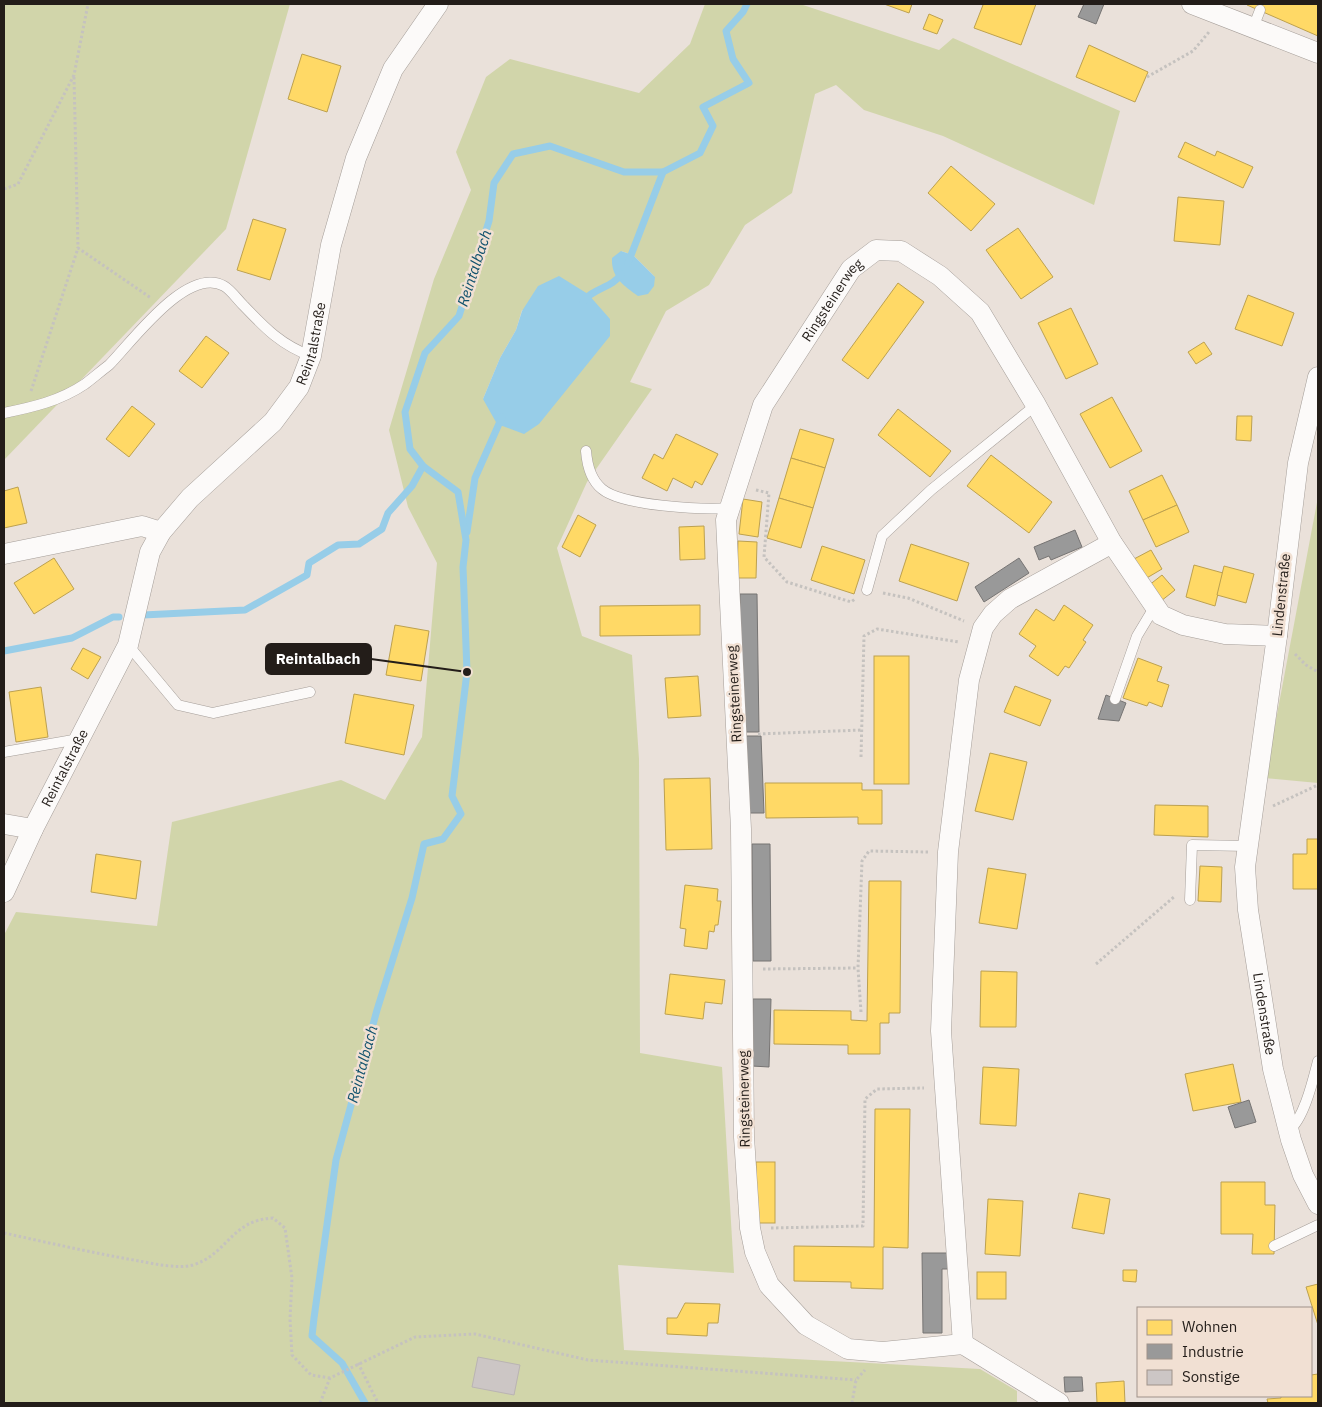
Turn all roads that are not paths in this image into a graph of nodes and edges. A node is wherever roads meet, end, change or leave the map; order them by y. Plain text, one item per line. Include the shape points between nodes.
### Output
1 (438, 4) edge
2 (1192, 4) edge
3 (1318, 53) edge
4 (312, 356) junction
5 (1318, 377) edge
6 (1036, 405) junction
7 (4, 412) edge
8 (586, 451) dead end
9 (730, 508) junction
10 (161, 532) junction
11 (1112, 543) junction
12 (4, 554) edge
13 (867, 590) road end
14 (1155, 606) junction
15 (1277, 636) junction
16 (128, 645) junction
17 (310, 692) dead end
18 (1115, 699) dead end
19 (79, 739) junction
20 (4, 752) edge
21 (4, 824) edge
22 (33, 829) junction
23 (1248, 846) junction
24 (4, 892) edge
25 (1190, 897) road end
26 (1318, 1061) edge
27 (1289, 1130) junction
28 (1318, 1204) edge
29 (1318, 1225) edge
30 (1274, 1246) dead end
31 (963, 1344) junction
32 (1059, 1403) edge

1 - 4 street, Reintalstraße via 393,69 356,158 332,245
2 - 3 street via 1218,14 1257,19
4 - 7 lane via 274,337 224,286 207,283 186,290 150,318 108,365 84,385 46,405
4 - 10 street, Reintalstraße via 299,387 273,422 190,498
5 - 15 street, Lindenstraße via 1298,463
6 - 9 street, Ringsteinerweg via 980,312 940,276 901,251 876,250 851,268 762,405
6 - 11 street, Ringsteinerweg
6 - 13 lane via 932,490 882,536
8 - 9 lane via 587,466 601,489 611,494 675,508
9 - 31 street, Ringsteinerweg via 726,520 741,828 744,1136 750,1228 755,1252 769,1285 806,1325 848,1349 883,1352
10 - 12 street via 142,526
10 - 16 street, Reintalstraße via 150,552
11 - 14 street, Ringsteinerweg
11 - 31 street via 1010,599 993,614 981,636 969,680 948,852 940,1031
14 - 15 street, Ringsteinerweg via 1161,615 1183,625 1224,634
14 - 18 lane via 1137,636
15 - 23 street, Lindenstraße
16 - 17 lane via 178,705 212,713
16 - 19 street, Reintalstraße
19 - 20 lane
19 - 22 street, Reintalstraße
21 - 22 street
22 - 24 street, Reintalstraße
23 - 25 lane via 1192,845
23 - 27 street, Lindenstraße via 1248,910 1273,1069
26 - 27 lane via 1305,1103
27 - 28 street, Lindenstraße via 1303,1176
29 - 30 lane
31 - 32 street

